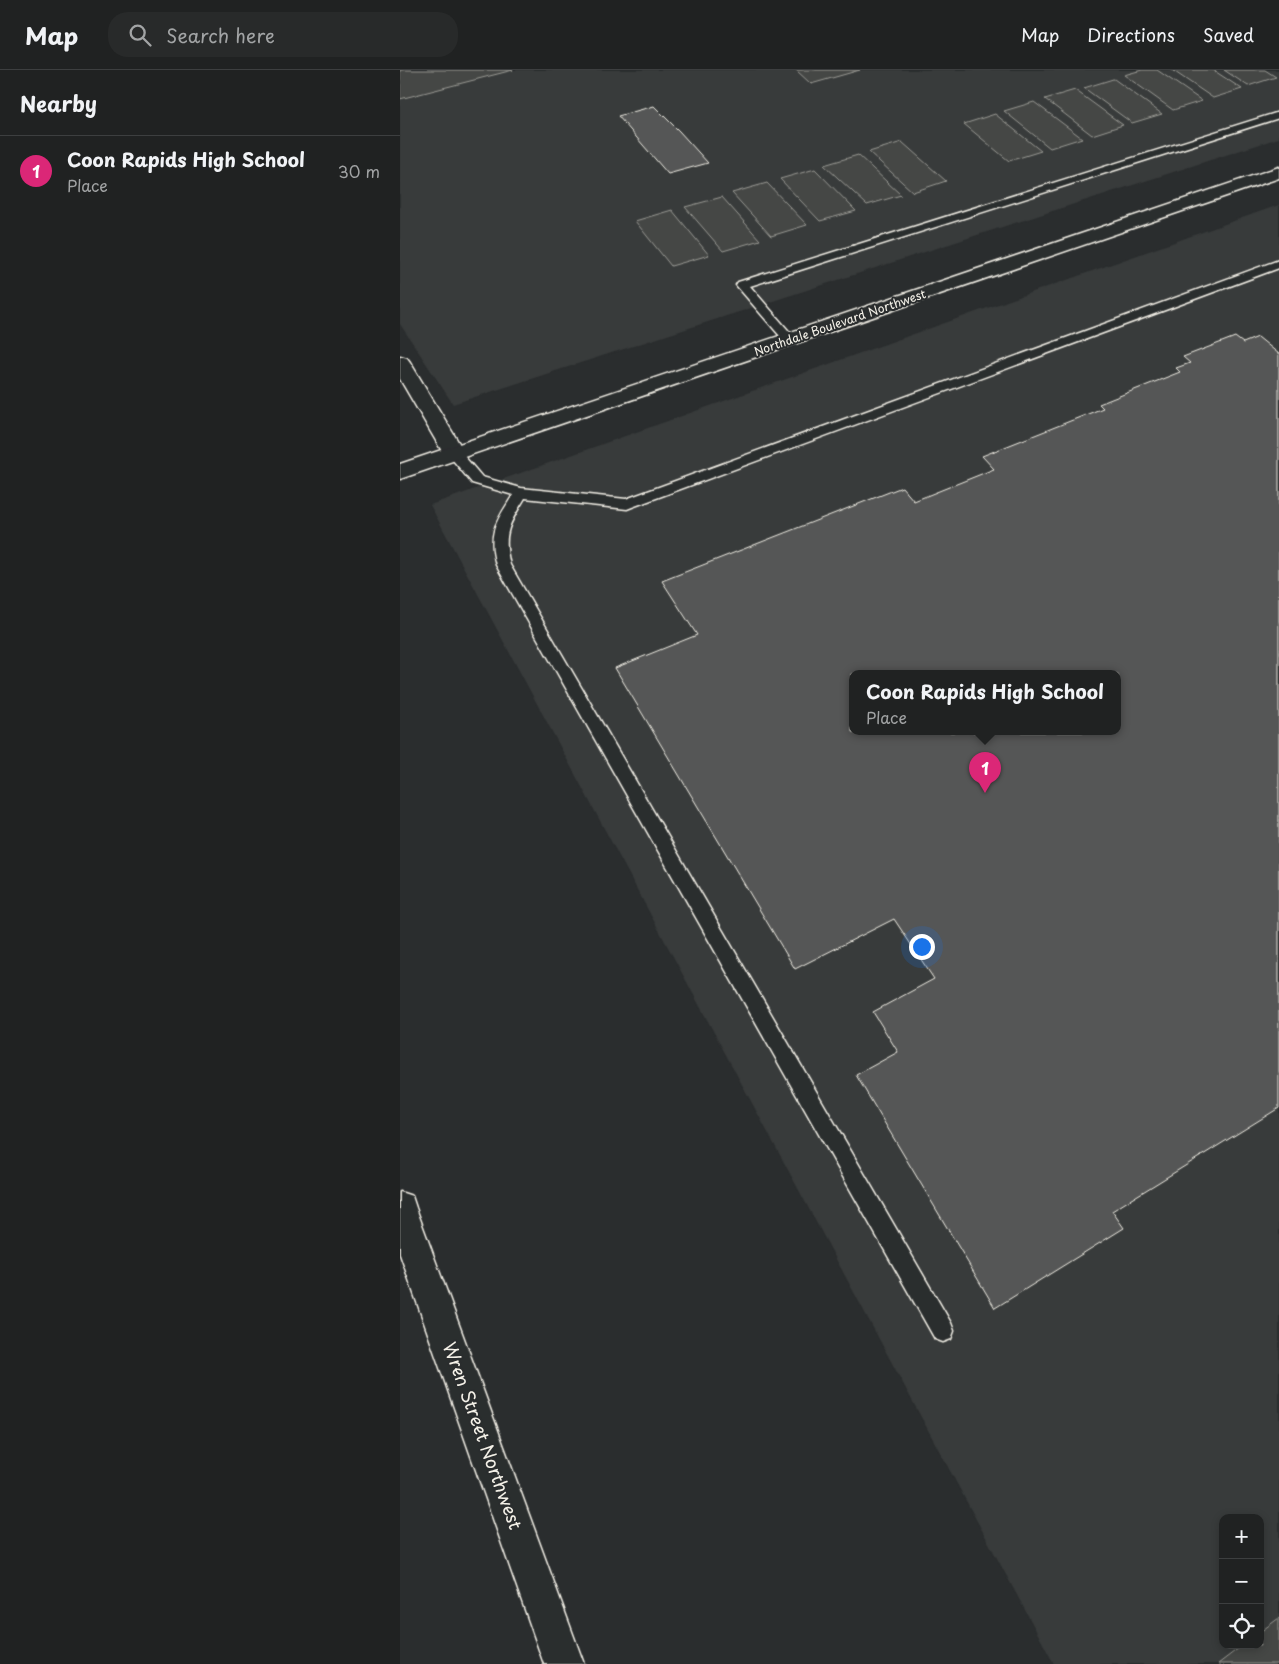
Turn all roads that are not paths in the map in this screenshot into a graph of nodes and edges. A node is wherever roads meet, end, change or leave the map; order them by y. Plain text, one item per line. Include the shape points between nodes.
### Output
1 (1279, 115) edge
2 (1279, 172) edge
3 (1279, 264) edge
4 (790, 340) junction
5 (400, 362) edge
6 (454, 453) junction
7 (400, 472) edge
8 (521, 493) junction
9 (400, 1208) edge
10 (943, 1331) dead end
11 (564, 1664) edge

1 - 4 lane via 742,285
2 - 4 street, Northdale Boulevard Northwest
3 - 8 lane via 627,504
4 - 6 street, Northdale Boulevard Northwest
5 - 6 street
6 - 7 street, Northdale Boulevard Northwest
6 - 8 lane via 477,480
8 - 10 lane via 498,530 497,547 504,565
9 - 11 street, Wren Street Northwest

